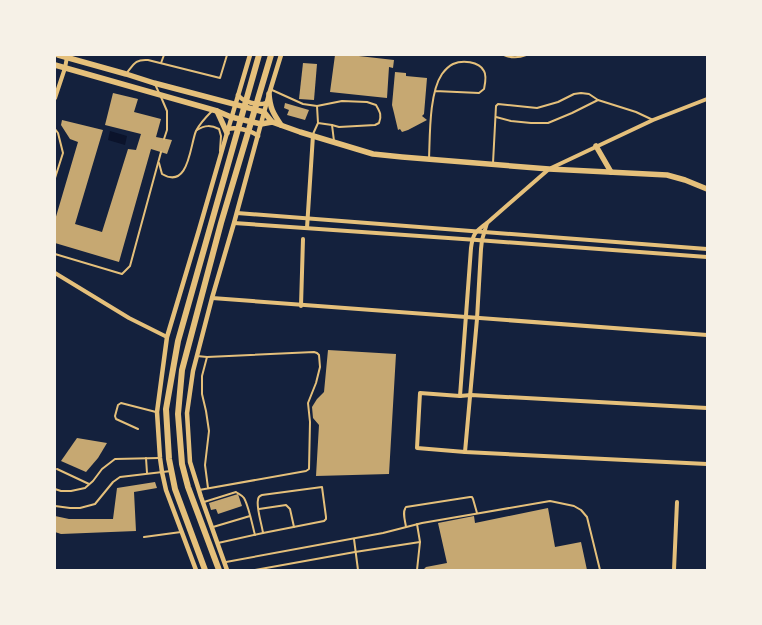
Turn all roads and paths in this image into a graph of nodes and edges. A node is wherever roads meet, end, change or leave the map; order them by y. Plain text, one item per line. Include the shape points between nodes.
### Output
1 (58, 55) edge
2 (164, 55) edge
3 (227, 55) edge
4 (250, 55) edge
5 (259, 55) edge
6 (271, 55) edge
7 (281, 55) edge
8 (504, 55) edge
9 (526, 55) edge
10 (67, 56) edge
11 (161, 63) junction
12 (55, 65) edge
13 (64, 68) junction
14 (126, 74) junction
15 (154, 83) junction
16 (270, 91) junction
17 (435, 91) junction
18 (160, 95) junction
19 (238, 95) junction
20 (55, 98) edge
21 (707, 99) edge
22 (598, 100) junction
23 (266, 103) junction
24 (235, 105) junction
25 (317, 106) junction
26 (214, 111) junction
27 (264, 112) junction
28 (231, 117) junction
29 (496, 117) junction
30 (653, 120) junction
31 (272, 122) junction
32 (318, 122) junction
33 (261, 124) junction
34 (281, 125) junction
35 (332, 125) junction
36 (55, 129) edge
37 (196, 131) junction
38 (227, 131) junction
39 (313, 135) junction
40 (258, 136) junction
41 (164, 139) dead end
42 (334, 142) junction
43 (596, 146) junction
44 (161, 152) dead end
45 (220, 156) junction
46 (429, 160) junction
47 (158, 161) junction
48 (493, 165) junction
49 (549, 169) junction
50 (611, 172) junction
51 (55, 178) edge
52 (707, 189) edge
53 (237, 213) junction
54 (264, 215) junction
55 (307, 218) junction
56 (234, 223) junction
57 (487, 223) junction
58 (264, 225) junction
59 (307, 228) junction
60 (476, 231) junction
61 (485, 232) junction
62 (303, 239) dead end
63 (472, 239) junction
64 (482, 240) junction
65 (707, 248) edge
66 (55, 254) edge
67 (707, 257) edge
68 (55, 273) edge
69 (212, 298) junction
70 (301, 306) junction
71 (466, 318) junction
72 (477, 319) junction
73 (707, 335) edge
74 (167, 337) junction
75 (196, 356) junction
76 (207, 357) junction
77 (471, 395) junction
78 (460, 396) junction
79 (707, 408) edge
80 (157, 412) junction
81 (138, 429) dead end
82 (465, 452) junction
83 (146, 458) junction
84 (160, 458) junction
85 (190, 462) junction
86 (182, 464) junction
87 (707, 464) edge
88 (57, 469) dead end
89 (171, 471) junction
90 (162, 472) junction
91 (147, 474) junction
92 (89, 484) junction
93 (208, 488) junction
94 (55, 489) edge
95 (198, 490) junction
96 (203, 502) junction
97 (677, 502) dead end
98 (55, 506) edge
99 (258, 509) junction
100 (477, 513) junction
101 (250, 516) junction
102 (417, 524) junction
103 (294, 527) junction
104 (406, 527) junction
105 (212, 528) junction
106 (182, 532) junction
107 (263, 533) junction
108 (256, 535) junction
109 (144, 537) dead end
110 (354, 539) junction
111 (420, 542) junction
112 (217, 543) junction
113 (355, 552) junction
114 (224, 562) junction
115 (196, 570) edge
116 (205, 570) edge
117 (219, 570) edge
118 (228, 570) edge
119 (255, 570) edge
120 (358, 570) edge
121 (417, 570) edge
122 (600, 570) edge
123 (674, 570) edge

1 - 10 main road
2 - 11 lane
3 - 11 lane via 220,78
4 - 19 street
5 - 89 main road via 178,341 166,409
6 - 86 main road via 182,370 178,414
7 - 16 street
8 - 9 lane
10 - 13 street
10 - 14 main road
11 - 14 lane via 139,59
12 - 13 main road
13 - 18 main road
13 - 20 street
14 - 15 main road
15 - 18 lane
15 - 24 main road
16 - 23 street
16 - 25 lane via 303,104
16 - 34 main road via 270,104
17 - 17 lane via 442,75 453,64 476,64 484,71 484,89 480,93
17 - 46 lane via 430,124
18 - 26 main road
18 - 41 lane via 168,111
19 - 23 street via 250,102 262,105
19 - 24 street
21 - 30 street
22 - 29 lane via 548,123 511,122
22 - 29 lane via 589,94 581,93 537,108 498,104
22 - 30 lane
23 - 27 street
24 - 27 main road
24 - 28 street
25 - 32 lane
25 - 35 lane via 342,101 367,102 376,104 380,111 379,123 374,125
26 - 28 main road
26 - 37 lane
26 - 38 main road
27 - 31 main road
27 - 33 street
28 - 33 main road
28 - 38 street
29 - 48 lane
30 - 43 street
31 - 33 main road
31 - 34 main road
32 - 35 lane
32 - 39 lane
33 - 40 street
34 - 39 main road
35 - 42 lane
36 - 51 lane via 63,153
37 - 45 lane via 208,125 219,129
37 - 47 lane via 184,172 178,176 167,177 162,174
38 - 40 street via 232,128 254,132
38 - 45 street
39 - 42 main road
39 - 55 street
40 - 53 street
42 - 46 main road via 373,154
43 - 49 street
43 - 50 main road
44 - 47 lane
45 - 74 street
46 - 48 main road
47 - 66 lane via 130,266 122,274
48 - 49 main road
49 - 50 main road
49 - 57 street
50 - 52 main road via 667,175
53 - 54 street
53 - 56 street
54 - 55 street
54 - 58 street
55 - 59 street
55 - 60 street
56 - 58 street
56 - 69 street
57 - 60 street
57 - 61 street
58 - 59 street
59 - 63 street
60 - 61 street
60 - 63 street
61 - 64 street
61 - 65 street
62 - 70 street
63 - 64 street
63 - 71 street
64 - 67 street
64 - 72 street
68 - 74 street via 129,318
69 - 70 street
69 - 75 street
70 - 71 street
71 - 72 street
71 - 78 street
72 - 73 street
72 - 77 street
74 - 80 street
75 - 76 lane
75 - 85 street via 187,413
76 - 93 lane via 202,376 202,394 209,431 206,465
76 - 93 lane via 317,352 320,367 308,403 309,469
77 - 78 street
77 - 79 street
77 - 82 street
78 - 82 street via 420,393 417,448
80 - 81 lane via 121,403 118,405 116,419
80 - 84 street
82 - 87 street
83 - 84 lane
83 - 91 lane
83 - 92 lane via 115,459
84 - 90 street
85 - 86 main road
85 - 95 street
86 - 117 main road
88 - 92 lane
89 - 90 lane
89 - 116 main road via 175,489
90 - 91 lane
90 - 106 street
91 - 98 lane via 120,477 95,504 80,508
92 - 94 lane via 85,488 71,491
93 - 95 lane
95 - 96 street
96 - 101 lane via 236,492 244,497
96 - 105 street
97 - 123 street
99 - 103 lane via 286,505 290,508
99 - 103 lane via 258,497 262,495 322,487 326,519
99 - 107 lane
100 - 102 lane
100 - 104 lane via 470,497 406,507
100 - 122 lane via 550,500 574,506 582,510 586,517
101 - 105 lane
101 - 108 lane
102 - 104 lane
102 - 111 lane
103 - 107 lane
104 - 110 lane
105 - 112 street
106 - 109 lane
106 - 115 street
107 - 108 lane
108 - 112 lane
110 - 113 lane
110 - 114 lane
111 - 113 lane
111 - 121 lane
112 - 114 street
113 - 119 lane
113 - 120 lane
114 - 118 street

